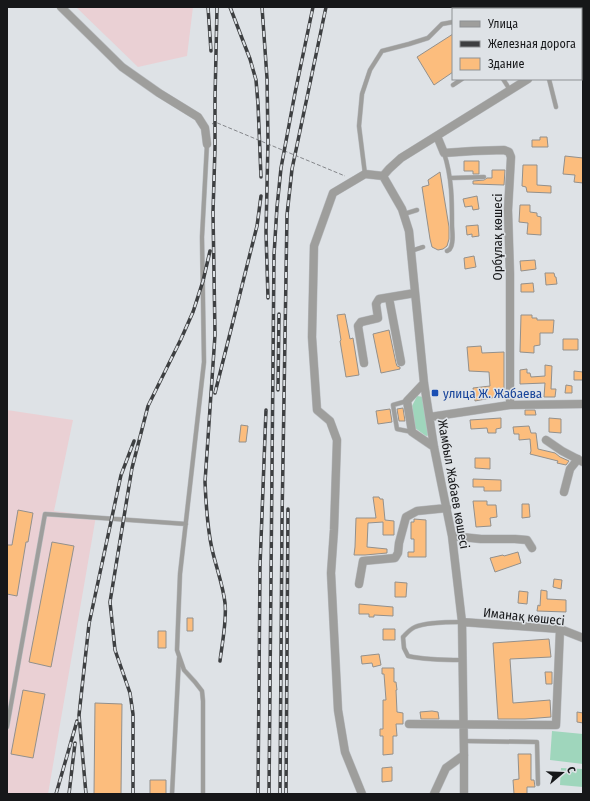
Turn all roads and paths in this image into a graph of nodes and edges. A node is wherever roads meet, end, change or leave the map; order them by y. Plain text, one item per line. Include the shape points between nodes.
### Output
1 (61, 7) edge
2 (452, 22) edge
3 (460, 80) edge
4 (504, 80) edge
5 (526, 80) edge
6 (549, 80) edge
7 (453, 85) dead end
8 (510, 90) junction
9 (556, 107) dead end
10 (205, 128) junction
11 (437, 136) junction
12 (207, 144) joint
13 (444, 153) junction
14 (365, 174) junction
15 (383, 176) junction
16 (484, 177) dead end
17 (450, 178) junction
18 (354, 180) junction
19 (417, 210) dead end
20 (404, 214) junction
21 (424, 246) dead end
22 (411, 251) junction
23 (447, 251) dead end
24 (415, 293) junction
25 (389, 298) junction
26 (401, 362) dead end
27 (364, 363) dead end
28 (424, 383) junction
29 (407, 401) junction
30 (583, 404) edge
31 (510, 405) junction
32 (430, 417) junction
33 (412, 432) junction
34 (546, 440) dead end
35 (434, 447) junction
36 (581, 460) edge
37 (564, 492) dead end
38 (447, 508) junction
39 (186, 524) junction
40 (452, 536) junction
41 (532, 548) dead end
42 (359, 584) dead end
43 (462, 622) junction
44 (560, 629) junction
45 (583, 638) edge
46 (179, 656) junction
47 (462, 660) junction
48 (409, 724) dead end
49 (463, 725) junction
50 (7, 727) edge
51 (464, 741) junction
52 (464, 755) junction
53 (538, 784) dead end
54 (172, 794) edge
55 (203, 794) edge
56 (362, 794) edge
57 (434, 794) edge
58 (464, 794) edge

1 - 10 street via 122,67 198,117
2 - 14 lane via 442,24 428,38 382,51 370,70 362,94 359,126
3 - 7 lane
4 - 8 lane
5 - 8 street
6 - 9 lane
8 - 11 street
10 - 12 street
10 - 18 path via 215,122
11 - 13 street
11 - 15 street via 401,158
12 - 39 lane via 202,237 204,362
13 - 17 lane
13 - 31 street, Орбұлақ көшесі via 504,150 509,152 511,157 508,210
14 - 15 street
14 - 18 street
15 - 20 street, Жамбыл Жабаев көшесі
16 - 17 lane
17 - 23 lane via 453,239 452,246
18 - 56 street via 333,193 314,246 312,337 317,410 330,421 337,440 332,573 338,710 345,752
19 - 20 lane
20 - 22 street, Жамбыл Жабаев көшесі
21 - 22 lane
22 - 24 street, Жамбыл Жабаев көшесі
24 - 25 street
24 - 28 street, Жамбыл Жабаев көшесі
25 - 26 street
25 - 27 street via 379,299 376,304 378,318 361,322 358,326
28 - 29 street
28 - 32 street, Жамбыл Жабаев көшесі
29 - 33 street
29 - 33 lane via 393,405 397,429
30 - 31 street
31 - 32 street
32 - 35 street, Жамбыл Жабаев көшесі
33 - 35 street
34 - 36 street
35 - 38 street, Жамбыл Жабаев көшесі
36 - 37 street via 570,469
38 - 40 street, Жамбыл Жабаев көшесі
38 - 42 street via 417,511 406,517 395,558 363,561
39 - 46 lane via 180,574 177,650
39 - 50 lane via 45,514
40 - 41 street via 527,540
40 - 43 street, Жамбыл Жабаев көшесі
43 - 44 street, Иманақ көшесі
43 - 47 street, Жамбыл Жабаев көшесі
43 - 47 lane via 416,626 403,637 408,656 434,660
44 - 45 street, Иманақ көшесі
44 - 49 street via 556,725
46 - 54 lane
46 - 55 lane via 184,670 202,691
47 - 49 street, Жамбыл Жабаев көшесі
48 - 49 street
49 - 51 street, Жамбыл Жабаев көшесі
51 - 52 street, Жамбыл Жабаев көшесі
51 - 53 lane via 537,742
52 - 57 street via 446,768
52 - 58 street, Жамбыл Жабаев көшесі

